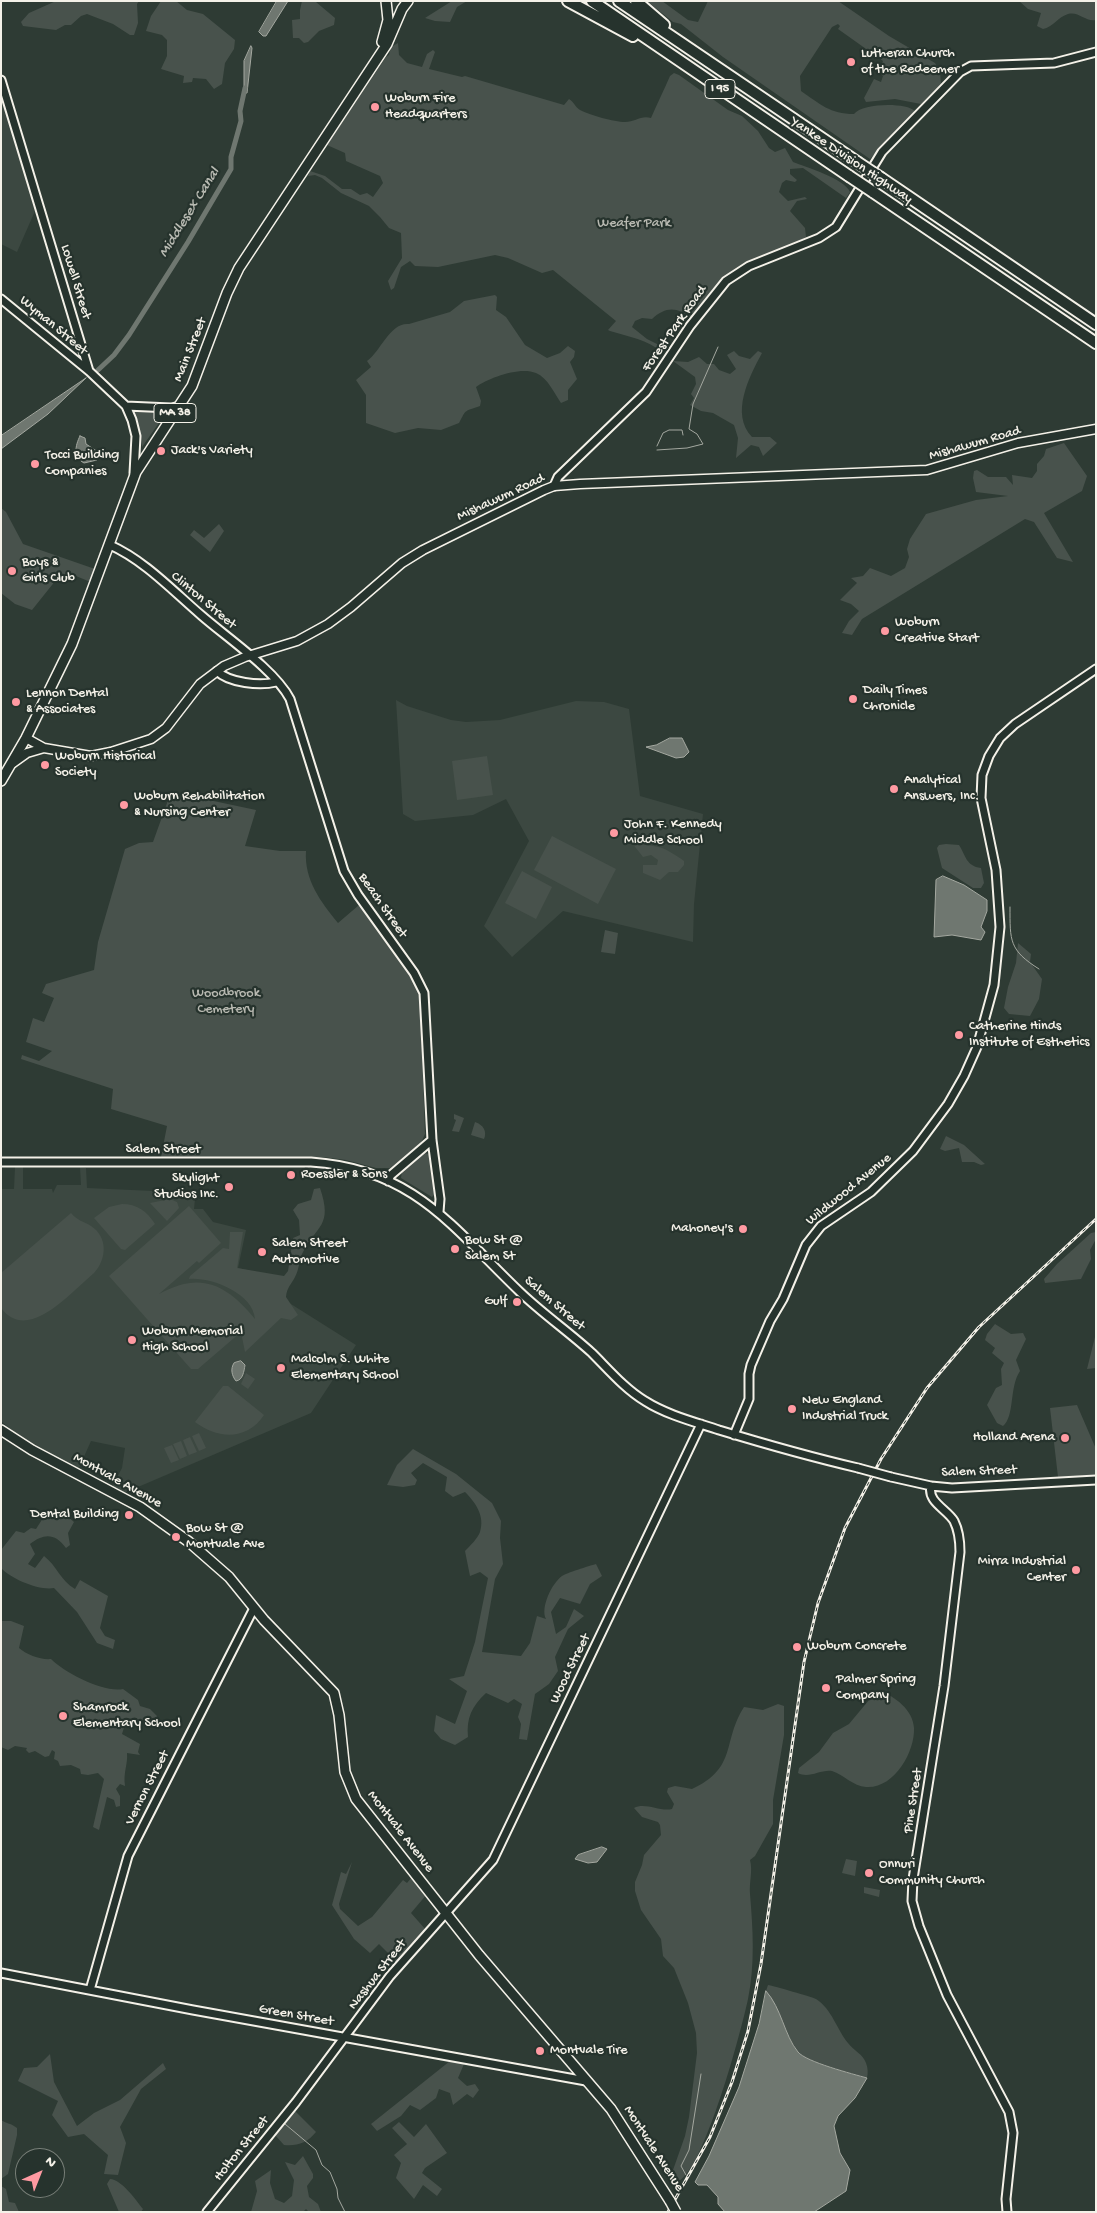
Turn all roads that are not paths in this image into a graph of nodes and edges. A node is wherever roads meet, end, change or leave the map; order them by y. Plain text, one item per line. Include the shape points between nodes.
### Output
1 (386, 1) edge
2 (408, 1) edge
3 (568, 1) edge
4 (592, 1) edge
5 (619, 1) edge
6 (636, 1) edge
7 (381, 50) junction
8 (1096, 52) edge
9 (698, 55) junction
10 (693, 70) junction
11 (1, 80) edge
12 (1, 299) edge
13 (1096, 324) edge
14 (1096, 343) edge
15 (83, 351) junction
16 (74, 359) junction
17 (89, 371) junction
18 (126, 406) junction
19 (180, 406) junction
20 (1096, 428) edge
21 (134, 479) junction
22 (554, 486) junction
23 (110, 544) junction
24 (249, 656) junction
25 (1096, 669) edge
26 (217, 671) junction
27 (276, 682) junction
28 (24, 741) junction
29 (44, 748) junction
30 (35, 750) junction
31 (10, 766) junction
32 (1, 782) edge
33 (432, 1140) junction
34 (1, 1162) edge
35 (388, 1181) junction
36 (439, 1212) junction
37 (701, 1424) junction
38 (1, 1430) edge
39 (734, 1435) junction
40 (1096, 1480) edge
41 (931, 1486) junction
42 (254, 1608) junction
43 (446, 1914) junction
44 (1, 1973) edge
45 (90, 1990) junction
46 (345, 2037) junction
47 (586, 2081) junction
48 (296, 2102) joint
49 (207, 2212) edge
50 (676, 2212) edge
51 (1007, 2212) edge

1 - 7 main road, Main Street / MA 38 via 388,20
2 - 7 main road, Main Street / MA 38
3 - 10 highway
4 - 10 highway, Yankee Division Highway / I 95
5 - 9 highway, Yankee Division Highway / I 95
6 - 9 highway
7 - 19 main road, Main Street / MA 38 via 235,275 199,369
8 - 22 street, Forest Park Road via 1054,63 971,66 960,72 882,152 834,229 816,240 749,266 722,285 684,333 646,392 558,477
9 - 13 highway, Yankee Division Highway / I 95, bridge
10 - 14 highway, Yankee Division Highway / I 95, bridge
11 - 15 street, Lowell Street
12 - 16 street, Wyman Street
15 - 16 street
15 - 17 street, Lowell Street
16 - 17 street, Wyman Street
17 - 18 street, Lowell Street
18 - 19 street
18 - 21 street, Lowell Street via 136,436
19 - 21 main road, Main Street / MA 38 via 146,455
20 - 22 main road, Mishawum Road via 1018,443 927,470
21 - 23 main road, Main Street / MA 38
22 - 24 main road, Mishawum Road via 418,552 345,612 309,635
23 - 24 street, Clinton Street via 143,567
23 - 28 main road, Main Street / MA 38 via 72,644
24 - 26 main road, Mishawum Road
24 - 27 street, Clinton Street
25 - 39 street, Wildwood Avenue via 1010,728 989,756 982,775 981,798 996,870 1000,927 994,985 979,1040 950,1100 913,1151 871,1192 819,1229 806,1245 750,1368 749,1396
26 - 27 street via 237,680
26 - 29 main road, Mishawum Road via 200,684 166,728 151,739 94,756
27 - 33 street, Beach Street via 292,704 344,871 423,989
28 - 29 main road, Mishawum Road
28 - 30 main road
28 - 31 main road, Main Street / MA 38
29 - 30 main road, Mishawum Road
30 - 31 main road, Mishawum Road
31 - 32 main road, Main Street / MA 38
33 - 35 street
33 - 36 street, Beach Street
34 - 35 street, Salem Street via 311,1162 348,1167
35 - 36 street, Salem Street
36 - 37 street, Salem Street via 526,1298 574,1337 631,1391 657,1408
37 - 39 street, Salem Street
37 - 43 street, Wood Street via 496,1856
38 - 42 main road, Montvale Avenue via 32,1450 127,1499 158,1520 218,1566
39 - 41 street, Salem Street, bridge
40 - 41 street, Salem Street
41 - 51 street, Pine Street via 933,1500 947,1512 956,1526 960,1552 940,1714 913,1879 913,1906 947,1995 1009,2112 1013,2133
42 - 43 main road, Montvale Avenue via 334,1693 344,1766 352,1791
42 - 45 street, Vernon Street via 128,1856
43 - 46 street, Nashua Street via 392,1973
43 - 47 main road, Montvale Avenue
44 - 45 street, Green Street
45 - 46 street, Green Street
46 - 47 street, Green Street
46 - 48 street, Nashua Street
47 - 50 main road, Montvale Avenue, bridge via 615,2114
48 - 49 street, Holton Street

